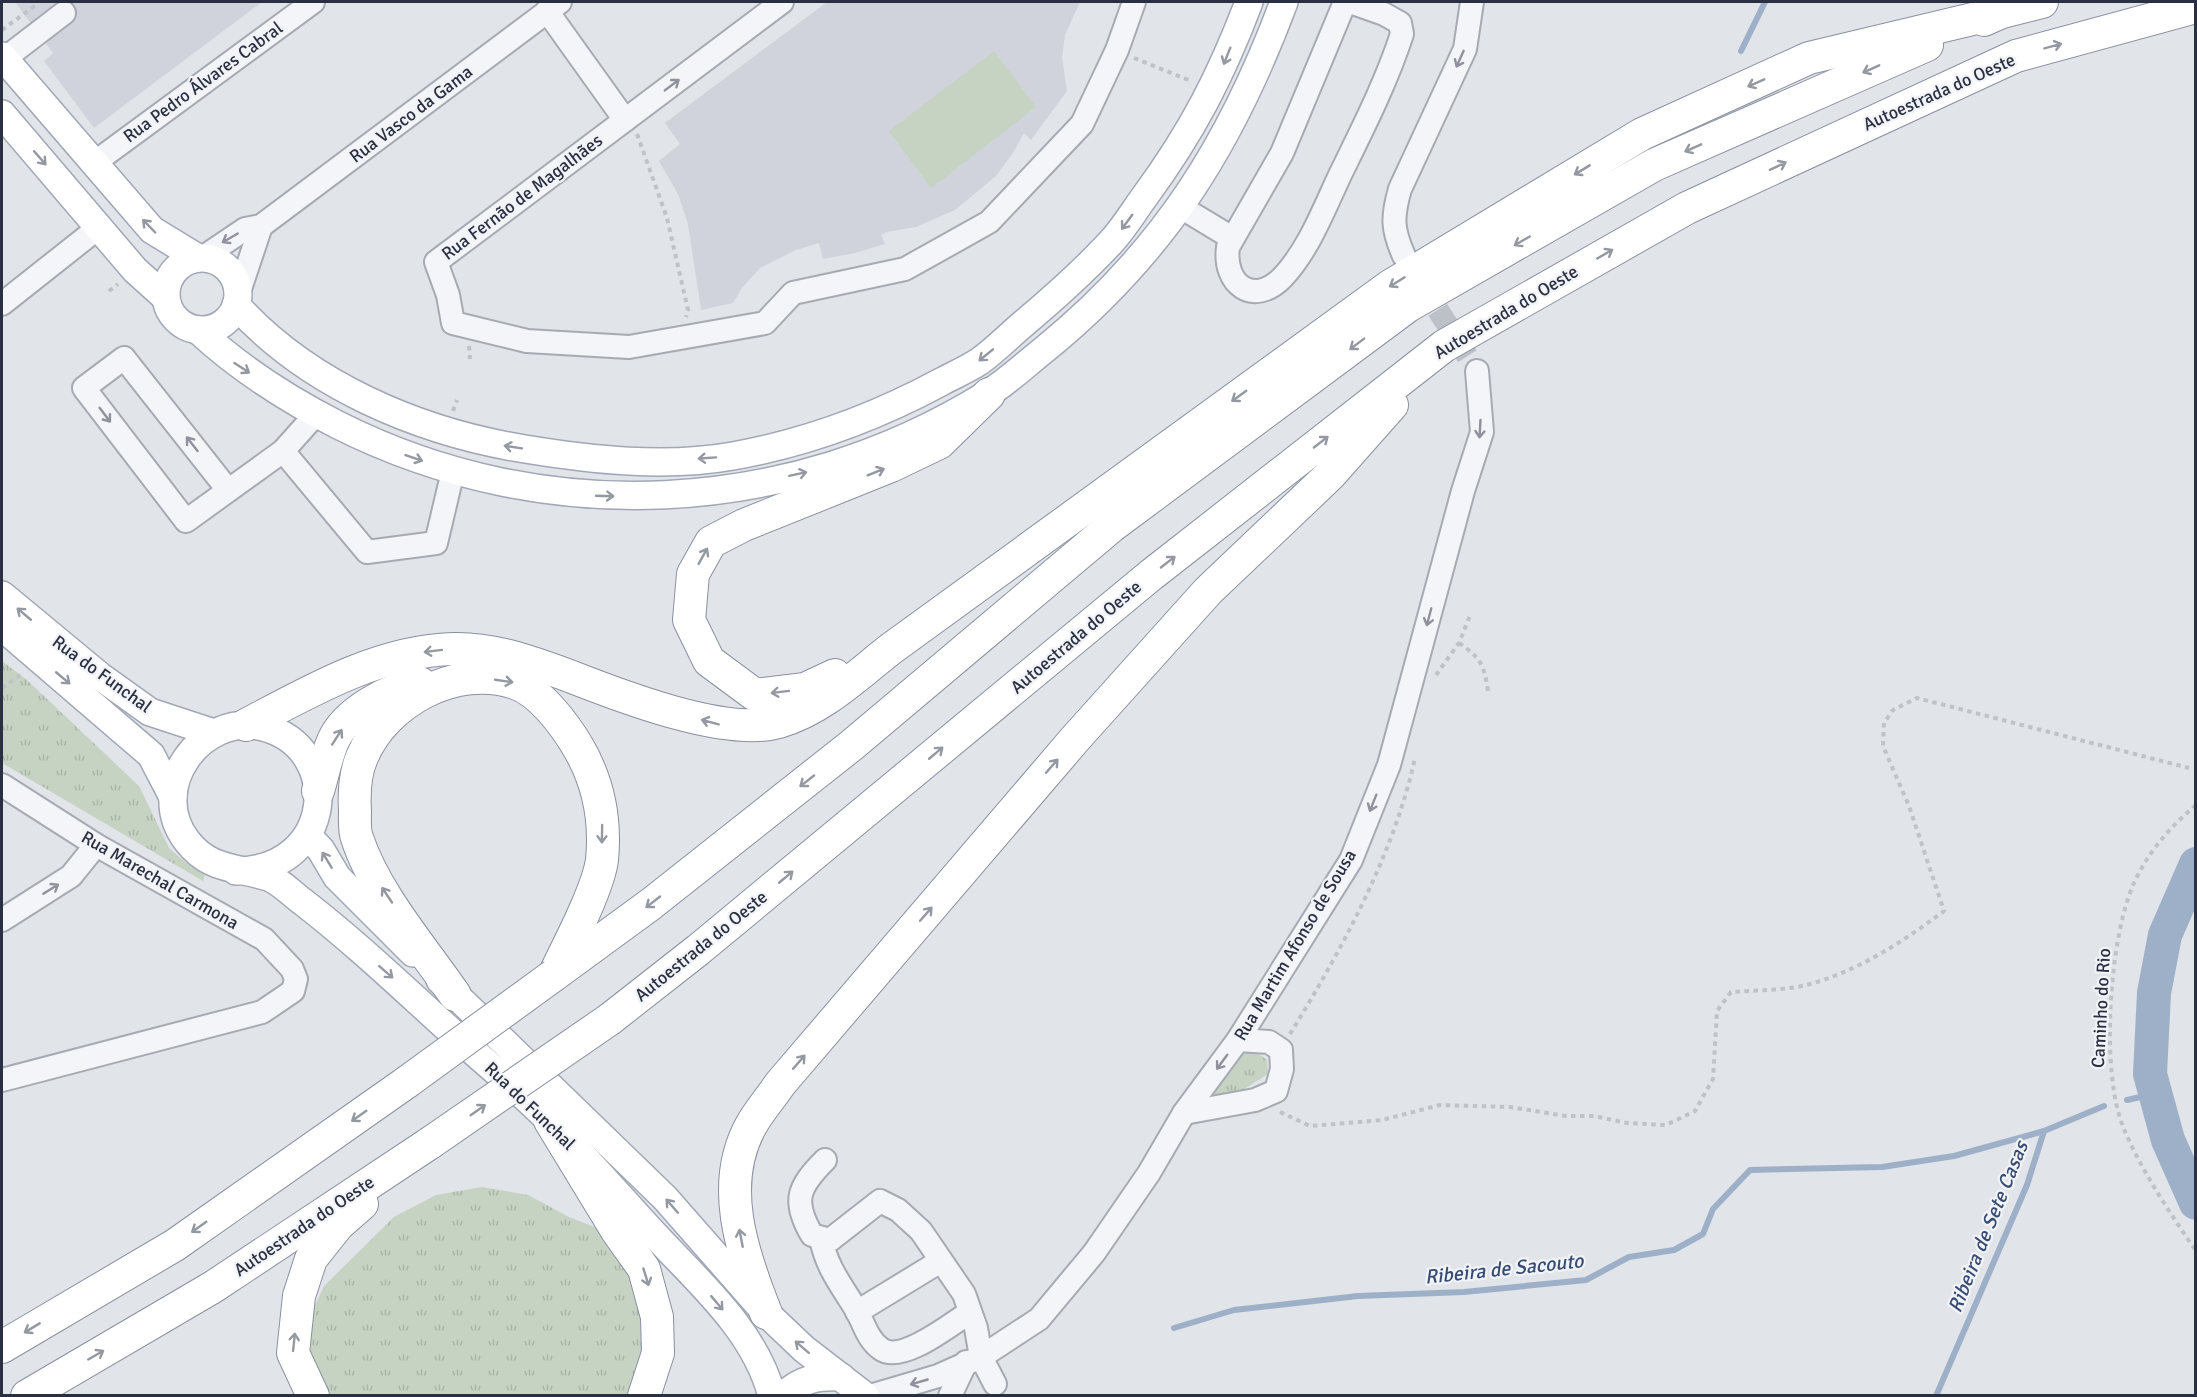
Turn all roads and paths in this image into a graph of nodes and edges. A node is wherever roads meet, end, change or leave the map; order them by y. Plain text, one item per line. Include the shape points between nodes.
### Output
1 (313, 2) edge
2 (782, 2) edge
3 (1134, 2) edge
4 (1249, 2) edge
5 (1284, 2) edge
6 (1345, 2) edge
7 (1350, 2) edge
8 (1469, 2) edge
9 (2042, 2) edge
10 (36, 5) dead end
11 (554, 6) edge
12 (2196, 7) edge
13 (2002, 12) junction
14 (64, 13) dead end
15 (2, 30) edge
16 (3, 57) edge
17 (1145, 62) dead end
18 (1154, 66) dead end
19 (2, 114) edge
20 (625, 120) junction
21 (645, 159) dead end
22 (94, 163) junction
23 (1179, 206) junction
24 (261, 226) junction
25 (99, 228) junction
26 (1232, 238) junction
27 (1404, 256) dead end
28 (200, 258) junction
29 (119, 283) dead end
30 (109, 291) dead end
31 (165, 297) junction
32 (237, 300) junction
33 (2, 304) edge
34 (198, 330) junction
35 (683, 337) junction
36 (1444, 346) junction
37 (1477, 371) tunnel mouth
38 (988, 394) junction
39 (315, 414) junction
40 (283, 451) junction
41 (749, 452) junction
42 (453, 471) junction
43 (755, 483) junction
44 (228, 490) junction
45 (2, 595) edge
46 (2, 627) edge
47 (1459, 643) dead end
48 (892, 648) junction
49 (457, 679) junction
50 (1488, 691) dead end
51 (246, 725) junction
52 (214, 733) junction
53 (2189, 768) dead end
54 (2, 785) edge
55 (318, 791) junction
56 (172, 797) junction
57 (2196, 805) edge
58 (308, 837) junction
59 (96, 845) junction
60 (236, 871) junction
61 (2, 920) edge
62 (554, 975) junction
63 (455, 995) junction
64 (1238, 1040) junction
65 (2, 1080) edge
66 (1255, 1100) junction
67 (1184, 1113) junction
68 (550, 1121) junction
69 (430, 1143) junction
70 (825, 1160) dead end
71 (821, 1238) junction
72 (2196, 1251) edge
73 (939, 1262) junction
74 (857, 1312) junction
75 (970, 1312) junction
76 (766, 1313) junction
77 (2, 1347) edge
78 (974, 1360) junction
79 (841, 1377) junction
80 (995, 1384) dead end
81 (27, 1395) edge
82 (313, 1395) edge
83 (644, 1395) edge
84 (772, 1395) edge
85 (783, 1395) edge
86 (865, 1395) edge
87 (870, 1395) edge
88 (950, 1395) edge

1 - 22 street, Rua Pedro Álvares Cabral
20 -> 2 street, Rua Fernão de Magalhães
3 - 35 street, Rua Fernão de Magalhães via 1117,50 1082,124 989,222 905,269 793,292 765,323
4 -> 41 main road via 1213,90 1178,152 1113,240 1049,302 979,361 914,396 821,436
5 - 23 main road via 1243,104 1206,169
6 - 26 street via 1282,153
7 - 26 street via 1400,23 1402,34 1379,97 1327,205 1295,260 1269,288 1256,291 1240,287 1230,276 1226,262
8 -> 27 street via 1465,49 1394,210 1394,231
9 - 13 highway
10 - 15 path
11 - 20 street
11 - 24 street, Rua Vasco da Gama
36 -> 12 highway, Autoestrada do Oeste via 1687,208 2006,61
13 -> 48 highway via 1809,58 1642,134 1390,286
13 -> 62 highway via 1654,165 1408,306 1112,526 852,745 651,904
14 - 16 street
16 - 22 main road
17 - 18 path
19 -> 25 main road
20 - 35 street, Rua Fernão de Magalhães via 436,262 453,323 527,341 629,347
21 - 35 path via 667,218 688,310
28 -> 22 main road via 152,230
23 - 26 street
23 - 38 main road via 1138,262 1071,327
24 -> 28 street, Rua Vasco da Gama via 246,229
24 - 32 street
25 - 31 main road via 135,270
25 - 33 street
28 - 31 main road via 174,271
28 - 32 main road via 224,265 232,274
29 - 30 path
31 - 34 main road via 176,319
32 - 34 main road via 222,324
41 -> 32 main road via 681,460 573,457 497,445 449,432 358,395 310,369 261,333
34 -> 39 main road via 236,364
69 -> 36 highway, Autoestrada do Oeste, bridge via 610,1019 698,950 1151,575
76 -> 36 highway via 745,1260 735,1210 737,1162 752,1123 780,1084 1106,704 1208,591 1330,475
37 -> 64 street, Rua Martim Afonso de Sousa via 1482,432 1389,765 1350,860
43 -> 38 main road via 831,467 928,426
48 -> 38 highway via 806,689 755,695 709,661 689,620 693,574 711,542 939,442
39 - 40 street
39 -> 42 main road via 399,453
40 - 42 street via 367,552 436,543
40 - 44 street
41 - 43 main road
42 -> 43 main road via 517,486 586,495 681,495
44 -> 44 street via 124,358 84,388 186,522
52 -> 45 main road, Rua do Funchal via 150,712
46 -> 56 main road, Rua do Funchal via 151,755
47 - 50 path via 1477,655
48 -> 51 highway via 825,700 777,722 719,724 611,692 517,657 454,649 401,655 313,689
55 -> 49 highway via 333,739 356,713 380,695 406,686
49 -> 62 highway via 516,683 544,703 568,730 592,771 603,814 602,861
63 -> 49 highway via 377,881 356,836 354,796 361,758 379,728 398,708
51 - 52 main road, Rua do Funchal
51 - 55 main road, Rua do Funchal via 272,731 295,744 310,766
52 - 56 main road, Rua do Funchal via 184,759
53 - 66 path via 1917,698 1893,710 1884,723 1883,746 1909,806 1944,911 1886,950 1846,970 1808,984 1731,992 1717,1011 1713,1079 1695,1111 1666,1125 1510,1107 1440,1105 1382,1120 1311,1126
54 - 59 street, Rua Marechal Carmona
55 - 58 main road, Rua do Funchal via 317,815
56 - 60 main road, Rua do Funchal via 175,819 191,846 216,865
57 - 72 path, Caminho do Rio via 2154,848 2134,884 2120,930 2112,1002 2111,1070 2124,1128
58 - 60 main road, Rua do Funchal via 277,864 257,871
63 -> 58 main road, Rua do Funchal via 337,877
61 -> 59 street via 71,876
59 - 65 street, Rua Marechal Carmona via 264,939 292,969 296,979 293,991 262,1012
60 -> 68 main road, Rua do Funchal via 270,878 305,904
62 -> 77 highway, bridge via 175,1245
76 -> 63 main road, Rua do Funchal via 665,1198
64 - 66 street via 1269,1042 1281,1050 1282,1069 1276,1091
64 -> 67 street, Rua Martim Afonso de Sousa
66 - 67 street
67 - 78 street, Rua Martim Afonso de Sousa via 1125,1209 1046,1311
68 -> 83 highway via 644,1269 657,1317 658,1353
68 -> 84 main road, Rua do Funchal via 715,1300 752,1346
81 -> 69 highway, Autoestrada do Oeste via 213,1287
82 -> 69 highway via 293,1353 299,1296 311,1259 338,1226
70 - 71 street via 803,1186 799,1203 812,1235
71 - 73 street via 830,1240 880,1201 898,1210 921,1231
71 - 74 street via 835,1280
73 - 74 street
73 - 75 street via 964,1294
74 - 75 street via 871,1340 882,1350 895,1353 911,1349
75 - 78 street
79 -> 76 main road, Rua do Funchal
78 - 80 street
78 -> 87 street, Rua Martim Afonso de Sousa via 938,1376
78 - 88 street
79 - 85 main road via 818,1376 801,1381
79 - 86 main road, Rua do Funchal

